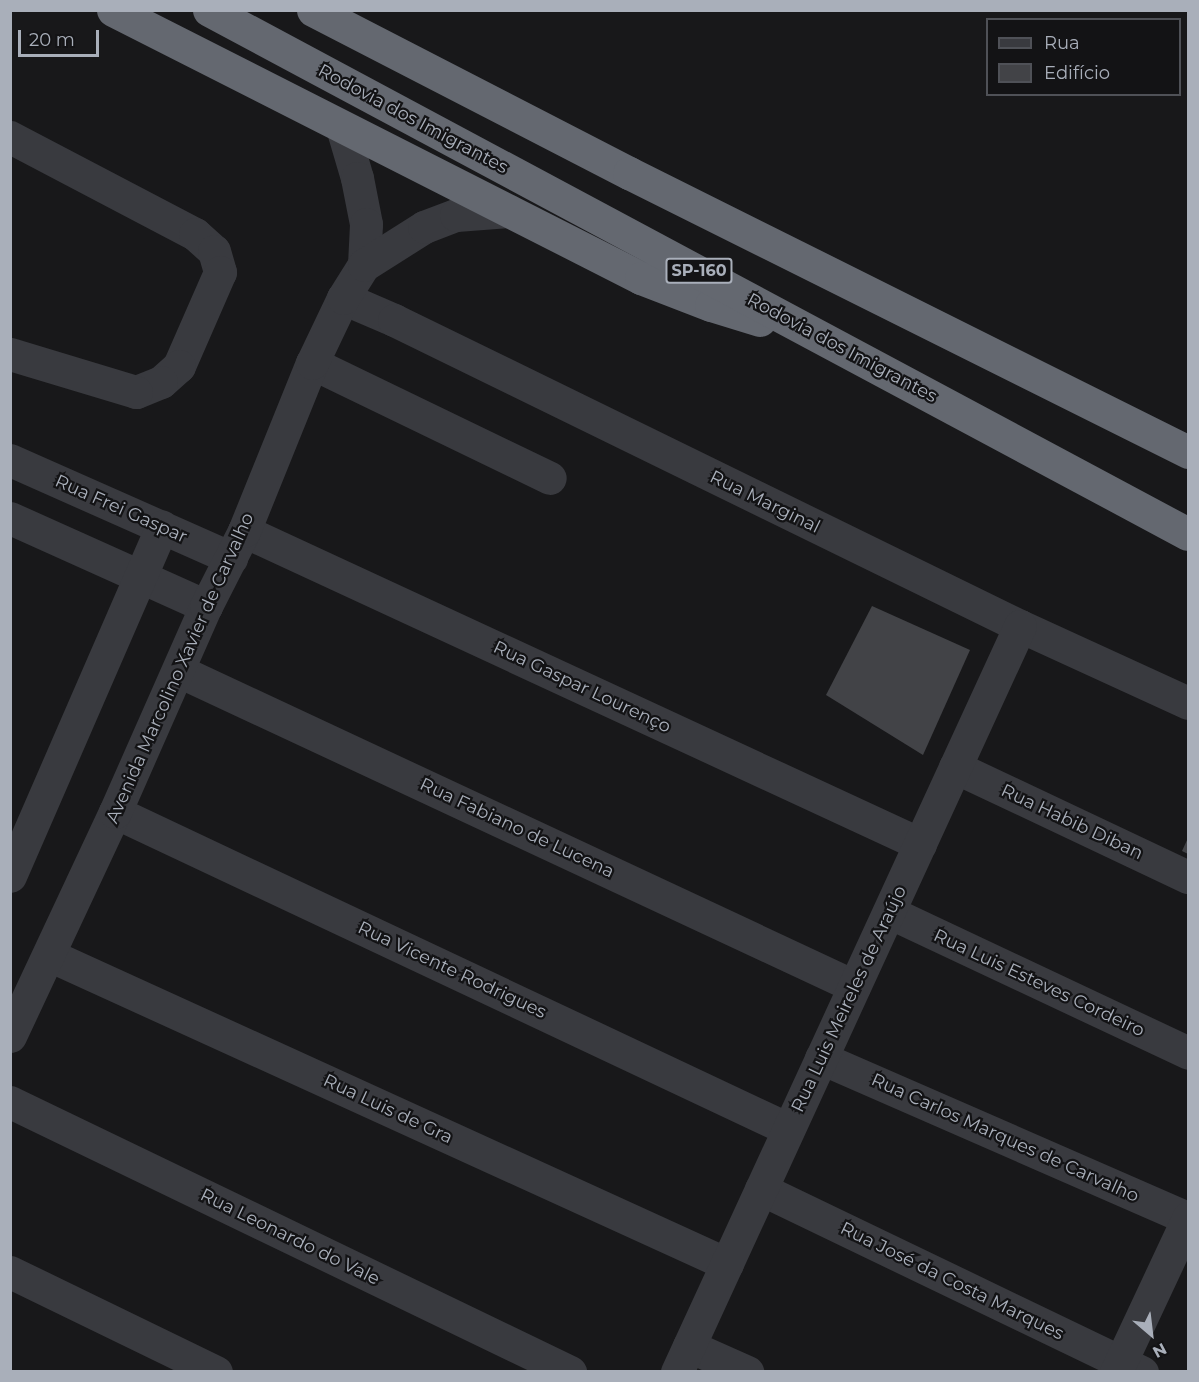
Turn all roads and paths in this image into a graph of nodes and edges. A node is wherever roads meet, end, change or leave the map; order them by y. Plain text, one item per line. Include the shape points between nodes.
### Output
1 (113, 10) edge
2 (209, 10) edge
3 (313, 10) edge
4 (342, 127) junction
5 (10, 137) edge
6 (509, 211) junction
7 (364, 265) junction
8 (343, 298) junction
9 (832, 342) junction
10 (10, 354) edge
11 (312, 363) junction
12 (1188, 452) edge
13 (10, 460) edge
14 (550, 478) dead end
15 (10, 518) edge
16 (162, 527) junction
17 (1188, 534) edge
18 (238, 544) junction
19 (141, 578) junction
20 (206, 606) junction
21 (1020, 626) junction
22 (179, 671) junction
23 (1188, 703) edge
24 (956, 767) junction
25 (115, 812) junction
26 (920, 844) junction
27 (10, 876) edge
28 (1188, 877) edge
29 (889, 912) junction
30 (48, 955) junction
31 (854, 986) junction
32 (10, 1036) edge
33 (1188, 1053) edge
34 (821, 1058) junction
35 (10, 1102) edge
36 (788, 1129) junction
37 (761, 1189) junction
38 (1188, 1218) edge
39 (727, 1264) junction
40 (10, 1272) edge
41 (683, 1359) edge
42 (1126, 1368) edge
43 (216, 1371) edge
44 (570, 1371) edge
45 (747, 1371) edge

1 - 4 highway
2 - 9 highway, Rodovia dos Imigrantes / SP-160
3 - 12 highway via 629,173
4 - 6 highway
4 - 7 street via 366,224
5 - 10 street via 195,234 214,251 219,272 179,366 161,382 136,392
6 - 7 street via 456,215 424,227
6 - 9 highway via 641,278 711,305
7 - 8 street, Avenida Marcolino Xavier de Carvalho
8 - 11 street, Avenida Marcolino Xavier de Carvalho
8 - 21 street, Rua Marginal
9 - 17 highway, Rodovia dos Imigrantes / SP-160
11 - 14 street
11 - 18 street, Avenida Marcolino Xavier de Carvalho
13 - 16 street, Rua Frei Gaspar
15 - 19 street
16 - 18 street, Rua Frei Gaspar
16 - 19 street
18 - 20 street, Avenida Marcolino Xavier de Carvalho
18 - 26 street, Rua Gaspar Lourenço
19 - 20 street
19 - 27 street
20 - 22 street, Avenida Marcolino Xavier de Carvalho
21 - 23 street, Rua Marginal
21 - 24 street, Rua Luis Meireles de Araújo
22 - 25 street, Avenida Marcolino Xavier de Carvalho
22 - 31 street, Rua Fabiano de Lucena
24 - 26 street, Rua Luis Meireles de Araújo
24 - 28 street, Rua Habib Diban
25 - 30 street, Avenida Marcolino Xavier de Carvalho
25 - 36 street, Rua Vicente Rodrigues
26 - 29 street, Rua Luis Meireles de Araújo
29 - 31 street, Rua Luis Meireles de Araújo
29 - 33 street, Rua Luis Esteves Cordeiro
30 - 32 street, Avenida Marcolino Xavier de Carvalho
30 - 39 street, Rua Luis de Gra
31 - 34 street, Rua Luis Meireles de Araújo
34 - 36 street, Rua Luis Meireles de Araújo
34 - 38 street, Rua Carlos Marques de Carvalho
35 - 44 street, Rua Leonardo do Vale
36 - 37 street, Rua Luis Meireles de Araújo
37 - 39 street, Rua Luis Meireles de Araújo
37 - 42 street, Rua José da Costa Marques
38 - 42 street
39 - 41 street, Rua Luis Meireles de Araújo
40 - 43 street
41 - 45 street

